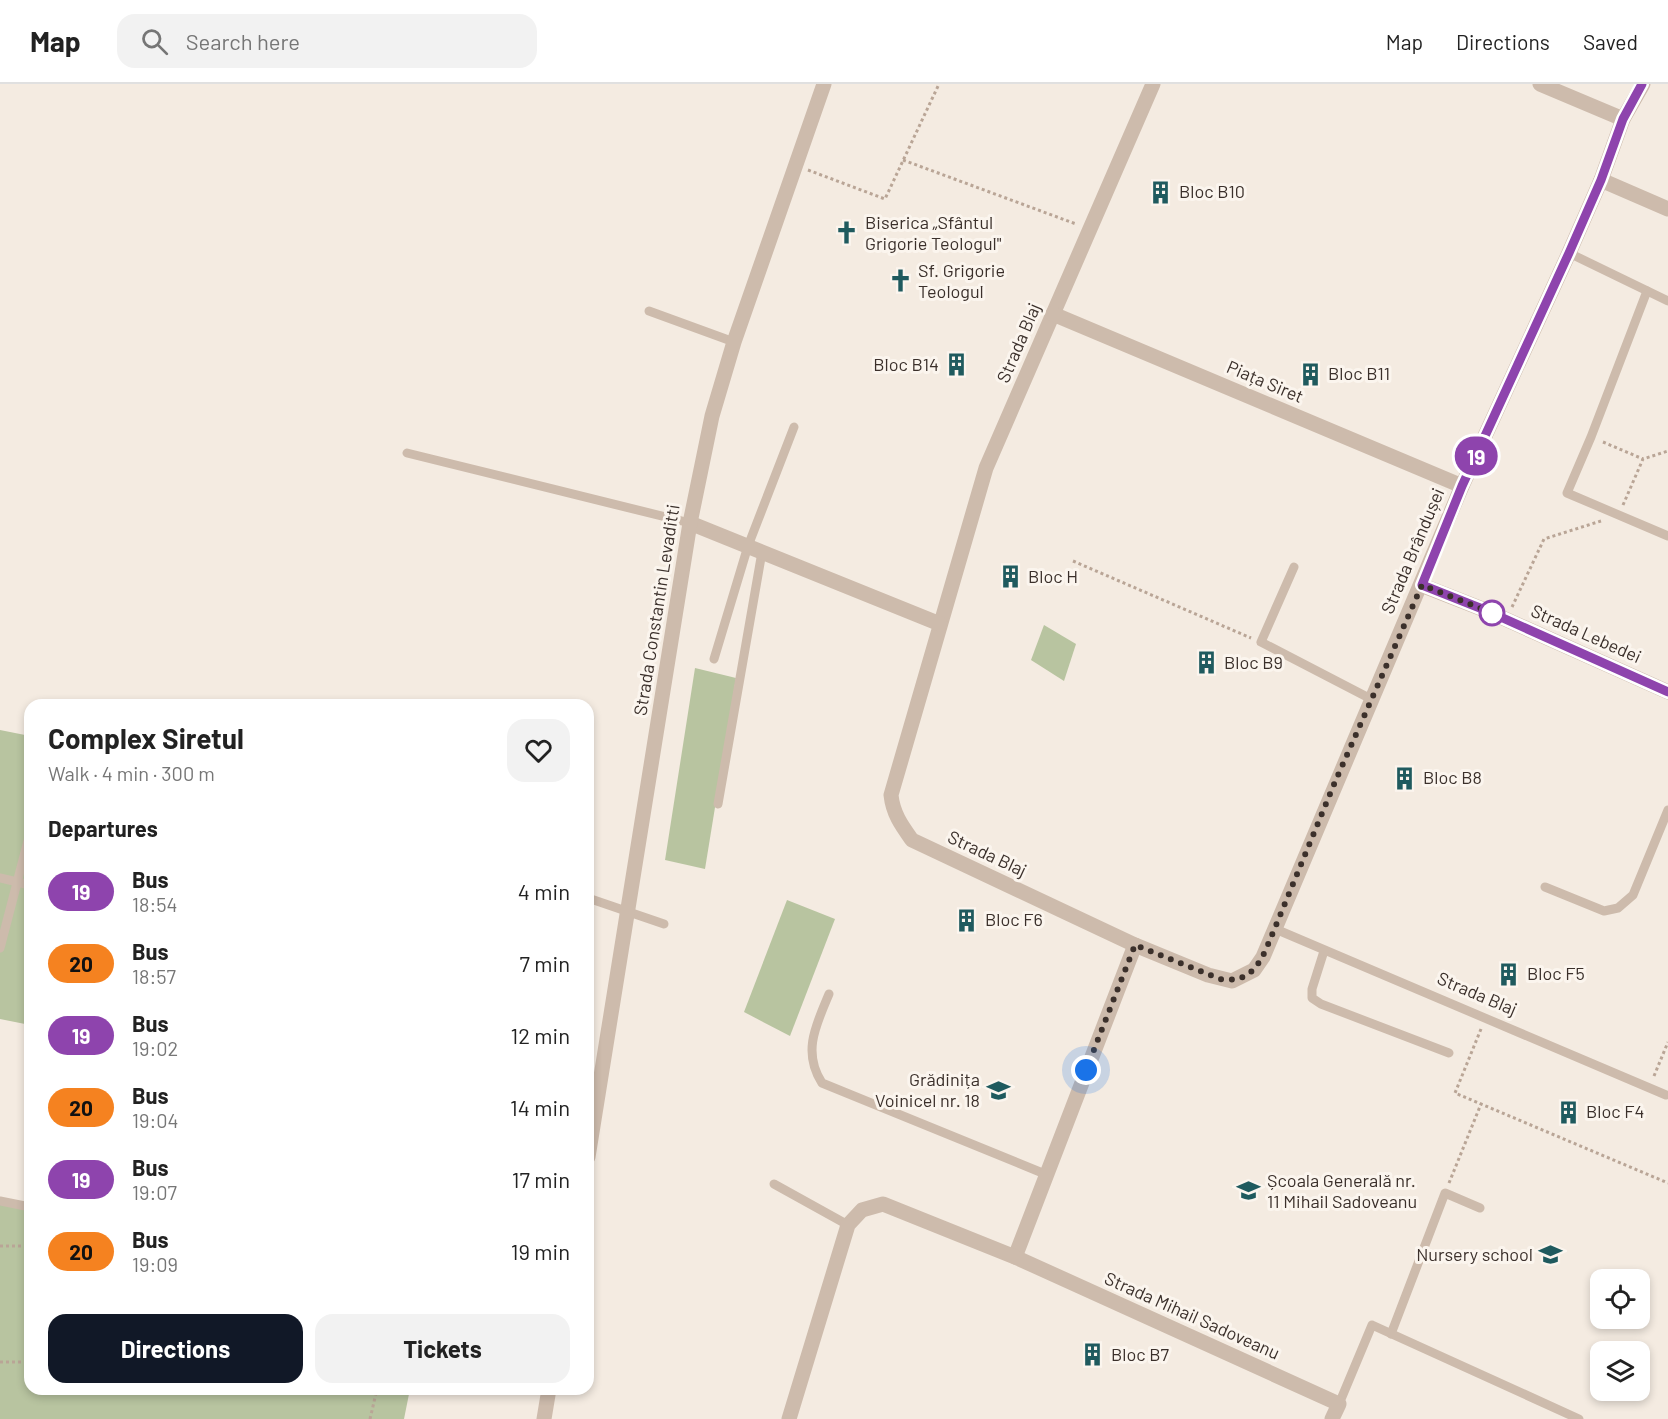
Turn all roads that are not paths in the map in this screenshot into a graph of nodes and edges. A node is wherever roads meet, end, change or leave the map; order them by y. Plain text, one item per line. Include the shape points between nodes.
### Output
1 (824, 84) edge
2 (1153, 84) edge
3 (1540, 84) edge
4 (1642, 84) edge
5 (1623, 119) junction
6 (1601, 180) junction
7 (1668, 209) edge
8 (1569, 253) junction
9 (1647, 291) junction
10 (1668, 301) edge
11 (649, 311) dead end
12 (1053, 314) junction
13 (734, 342) junction
14 (794, 427) dead end
15 (406, 453) dead end
16 (1462, 486) junction
17 (690, 523) junction
18 (1668, 537) edge
19 (755, 549) junction
20 (1294, 567) dead end
21 (1422, 585) junction
22 (940, 624) junction
23 (714, 659) dead end
24 (1668, 692) edge
25 (1371, 699) junction
26 (718, 804) dead end
27 (1668, 810) edge
28 (24, 856) edge
29 (0, 878) edge
30 (17, 882) junction
31 (24, 884) edge
32 (1545, 887) dead end
33 (594, 900) edge
34 (627, 912) junction
35 (664, 924) dead end
36 (1273, 928) junction
37 (1135, 945) junction
38 (0, 948) edge
39 (1324, 951) junction
40 (1254, 970) joint
41 (829, 994) dead end
42 (1449, 1053) dead end
43 (1666, 1095) dead end
44 (594, 1119) edge
45 (1045, 1174) junction
46 (774, 1184) dead end
47 (0, 1201) edge
48 (24, 1206) edge
49 (1480, 1208) dead end
50 (848, 1225) junction
51 (1015, 1257) junction
52 (1391, 1334) junction
53 (548, 1395) edge
54 (1339, 1404) junction
55 (544, 1419) edge
56 (789, 1419) edge
57 (1332, 1419) edge
58 (1579, 1419) edge

1 - 13 street, Strada Constantin Levaditti
2 - 12 street, Strada Blaj
3 - 5 street
4 - 5 street, Strada Brândușei
5 - 6 street, Strada Brândușei
6 - 7 street
6 - 8 street, Strada Brândușei
8 - 9 lane
8 - 16 street, Strada Brândușei
9 - 10 lane
9 - 18 lane via 1568,493
11 - 13 lane
12 - 16 street, Piața Siret
12 - 22 street, Strada Blaj via 986,468
13 - 17 street, Strada Constantin Levaditti via 712,416
14 - 19 lane
15 - 17 lane
16 - 21 street, Strada Brândușei
17 - 19 street
17 - 34 street, Strada Constantin Levaditti
19 - 22 street
19 - 23 lane
19 - 26 lane
20 - 25 lane via 1261,642
21 - 24 street, Strada Lebedei
21 - 25 street, Strada Brândușei
22 - 37 street, Strada Blaj via 891,795 899,822 912,840
25 - 36 street, Strada Brândușei
27 - 32 lane via 1633,895 1618,908 1604,911
28 - 30 lane
29 - 30 lane
30 - 31 lane
30 - 38 lane
33 - 34 lane
34 - 35 lane
34 - 44 street, Strada Constantin Levaditti
36 - 39 lane, Strada Blaj
36 - 40 street, Strada Brândușei
37 - 40 street, Strada Blaj via 1220,979 1232,981
37 - 45 street
39 - 42 lane via 1312,999
39 - 43 lane, Strada Blaj
41 - 45 lane via 813,1031 813,1070 822,1083
45 - 51 street
46 - 50 lane
47 - 48 lane
49 - 52 lane via 1445,1193
50 - 51 street, Strada Mihail Sadoveanu via 862,1210 883,1204
50 - 56 street
51 - 54 street, Strada Mihail Sadoveanu
52 - 54 lane via 1372,1325
52 - 58 lane
53 - 55 street
54 - 57 street

